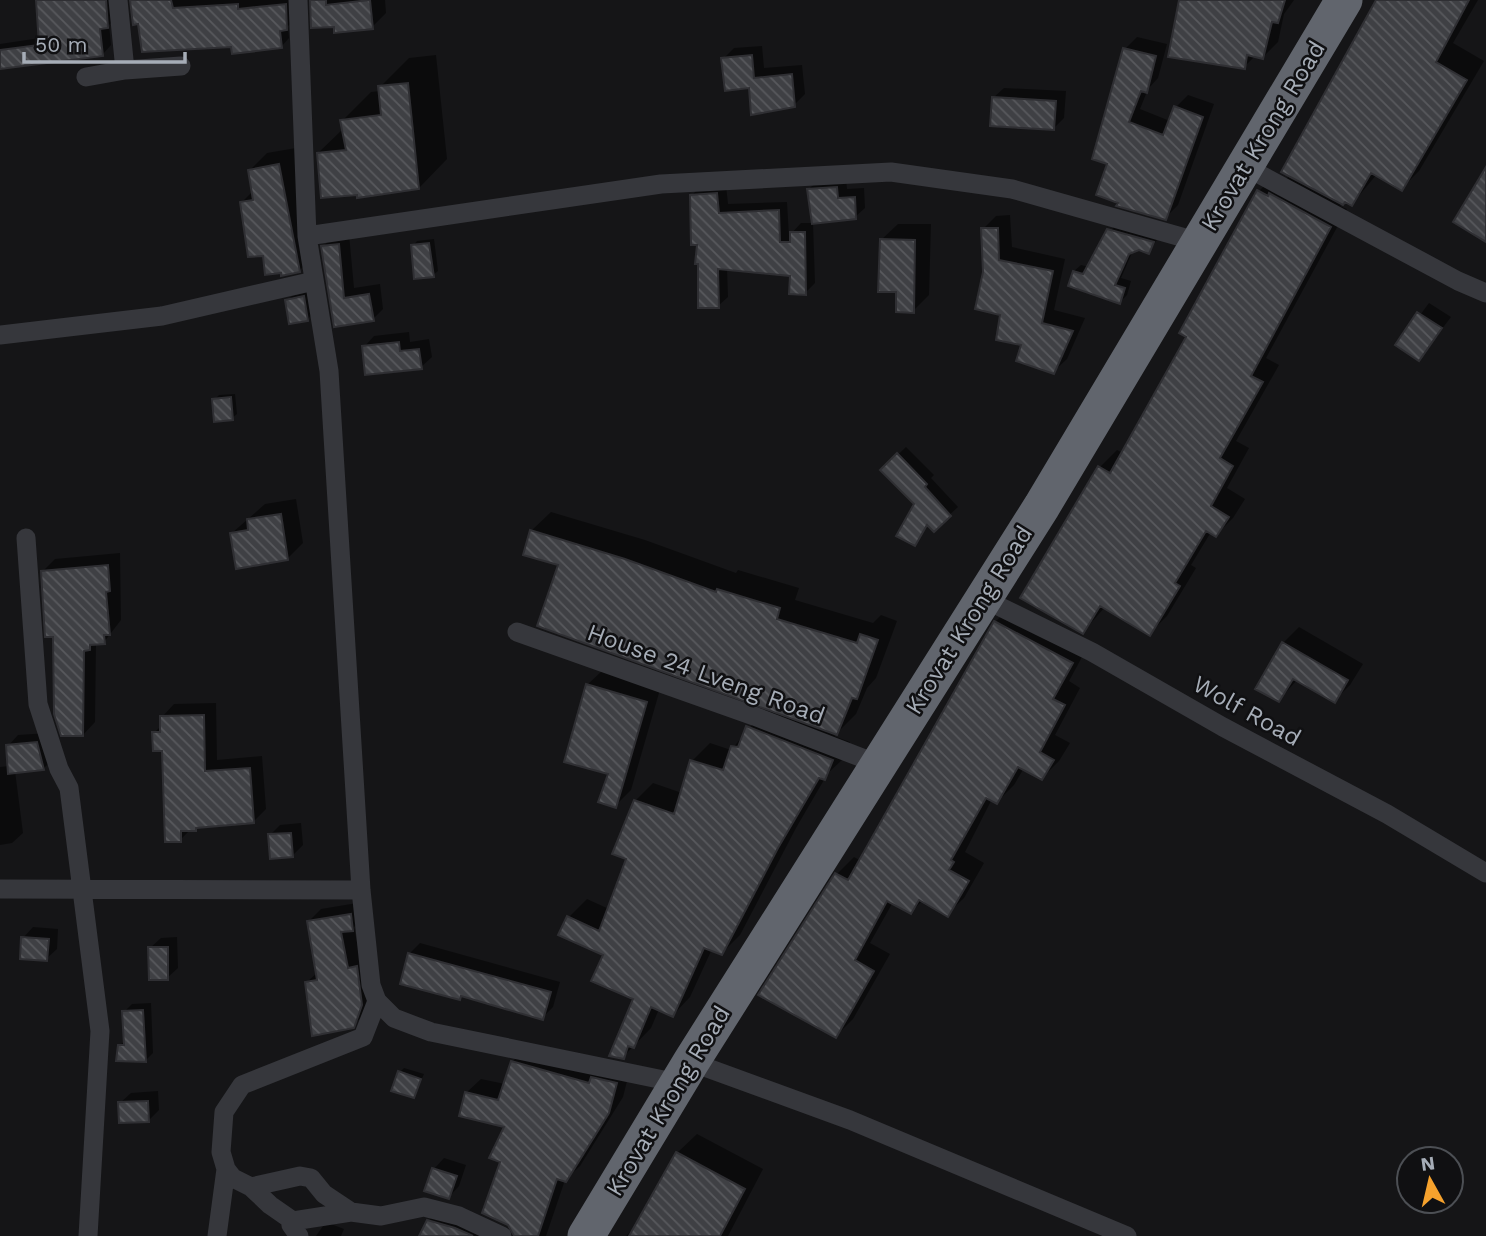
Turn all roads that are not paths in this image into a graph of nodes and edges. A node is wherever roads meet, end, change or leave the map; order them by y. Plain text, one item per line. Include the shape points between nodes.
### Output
1 (117, 0) edge
2 (298, 0) edge
3 (1344, 0) edge
4 (181, 66) dead end
5 (125, 71) junction
6 (86, 77) dead end
7 (1244, 166) junction
8 (307, 236) junction
9 (1199, 242) junction
10 (314, 281) junction
11 (1486, 293) edge
12 (0, 335) edge
13 (26, 538) dead end
14 (982, 598) junction
15 (517, 632) dead end
16 (878, 764) junction
17 (1486, 873) edge
18 (0, 889) edge
19 (83, 890) junction
20 (361, 890) junction
21 (377, 1001) junction
22 (685, 1073) junction
23 (226, 1169) junction
24 (251, 1186) junction
25 (351, 1212) junction
26 (296, 1228) edge
27 (88, 1236) edge
28 (217, 1236) edge
29 (502, 1236) edge
30 (586, 1236) edge
31 (1127, 1236) edge

1 - 5 street
2 - 8 street
3 - 7 highway, Krovat Krong Road
4 - 5 street
5 - 6 street
7 - 9 highway, Krovat Krong Road
7 - 11 street
8 - 9 street via 661,184 891,172 1012,188
8 - 10 street
9 - 14 highway, Krovat Krong Road
10 - 12 street via 162,316
10 - 20 street via 329,371
13 - 19 street via 38,704 69,788
14 - 16 highway, Krovat Krong Road
14 - 17 street, Wolf Road via 1093,652
15 - 16 street, House 24 Lveng Road
16 - 22 highway, Krovat Krong Road
18 - 19 street
19 - 20 street
19 - 27 street via 100,1031
20 - 21 street via 371,985
21 - 22 street via 394,1018 431,1032
21 - 23 street via 363,1037 242,1085 233,1094 224,1112 221,1152
22 - 30 highway, Krovat Krong Road
22 - 31 street via 850,1120
23 - 24 street via 233,1178
23 - 28 street
24 - 25 street via 311,1178 324,1194
24 - 26 street
25 - 26 street
25 - 29 street via 381,1216 424,1207 441,1209

